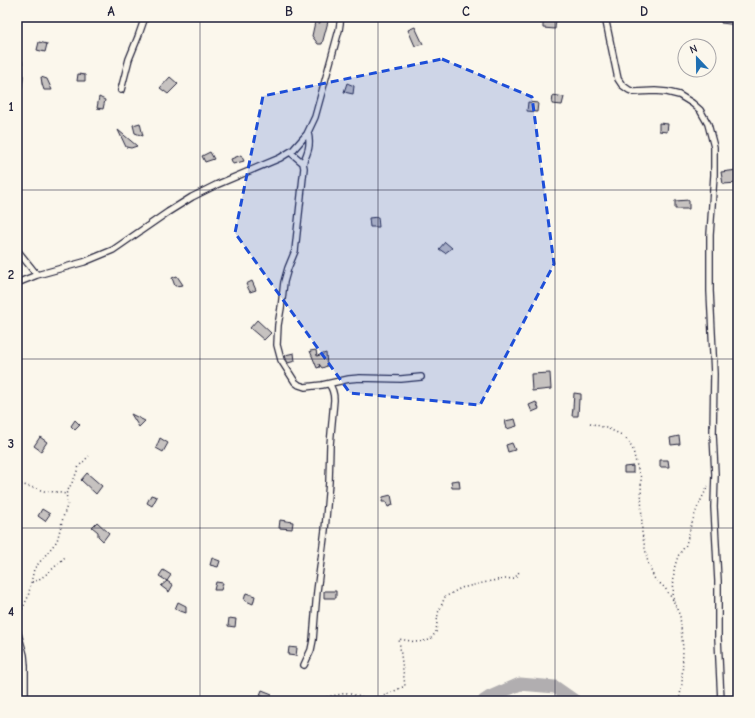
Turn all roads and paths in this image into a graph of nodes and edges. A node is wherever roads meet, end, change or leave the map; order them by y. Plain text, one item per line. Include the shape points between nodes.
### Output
1 (145, 17) edge
2 (341, 17) edge
3 (605, 17) edge
4 (19, 63) dead end
5 (121, 90) dead end
6 (17, 93) edge
7 (308, 132) junction
8 (290, 152) junction
9 (303, 163) junction
10 (17, 250) edge
11 (37, 275) junction
12 (17, 283) edge
13 (421, 377) dead end
14 (329, 384) junction
15 (590, 423) dead end
16 (89, 456) dead end
17 (17, 483) edge
18 (708, 487) dead end
19 (66, 494) junction
20 (65, 557) dead end
21 (519, 572) dead end
22 (32, 582) junction
23 (673, 600) junction
24 (17, 615) edge
25 (17, 630) edge
26 (304, 665) dead end
27 (25, 701) edge
28 (182, 701) edge
29 (251, 701) edge
30 (307, 701) edge
31 (373, 701) edge
32 (679, 701) edge
33 (721, 701) edge

1 - 5 street via 129,59
2 - 7 street via 318,109
3 - 33 street via 618,79 622,85 634,92 667,92 692,103 700,110 708,124 714,147 710,284
4 - 6 street via 20,82
7 - 8 street
7 - 9 street via 310,144
8 - 9 street
8 - 11 street via 192,197 106,253
9 - 14 street via 295,251 284,282 277,345 281,360 299,385 309,387
10 - 11 street
11 - 12 street
13 - 14 street via 360,378
14 - 26 street via 333,389 334,400 325,530 313,640
15 - 23 path via 622,435 634,450 641,478 642,533 648,563 654,578
16 - 19 path via 79,466
17 - 19 path
18 - 23 path via 698,506 686,545 678,556 674,569
19 - 22 path via 68,503 57,541 34,569
20 - 22 path
21 - 31 path via 515,578 460,588 445,597 438,613 436,632 430,640 416,642 399,639 405,686
22 - 24 path via 28,597
23 - 32 path via 680,616 683,649
25 - 27 street via 24,655
28 - 29 path via 199,698
30 - 31 path via 347,693

